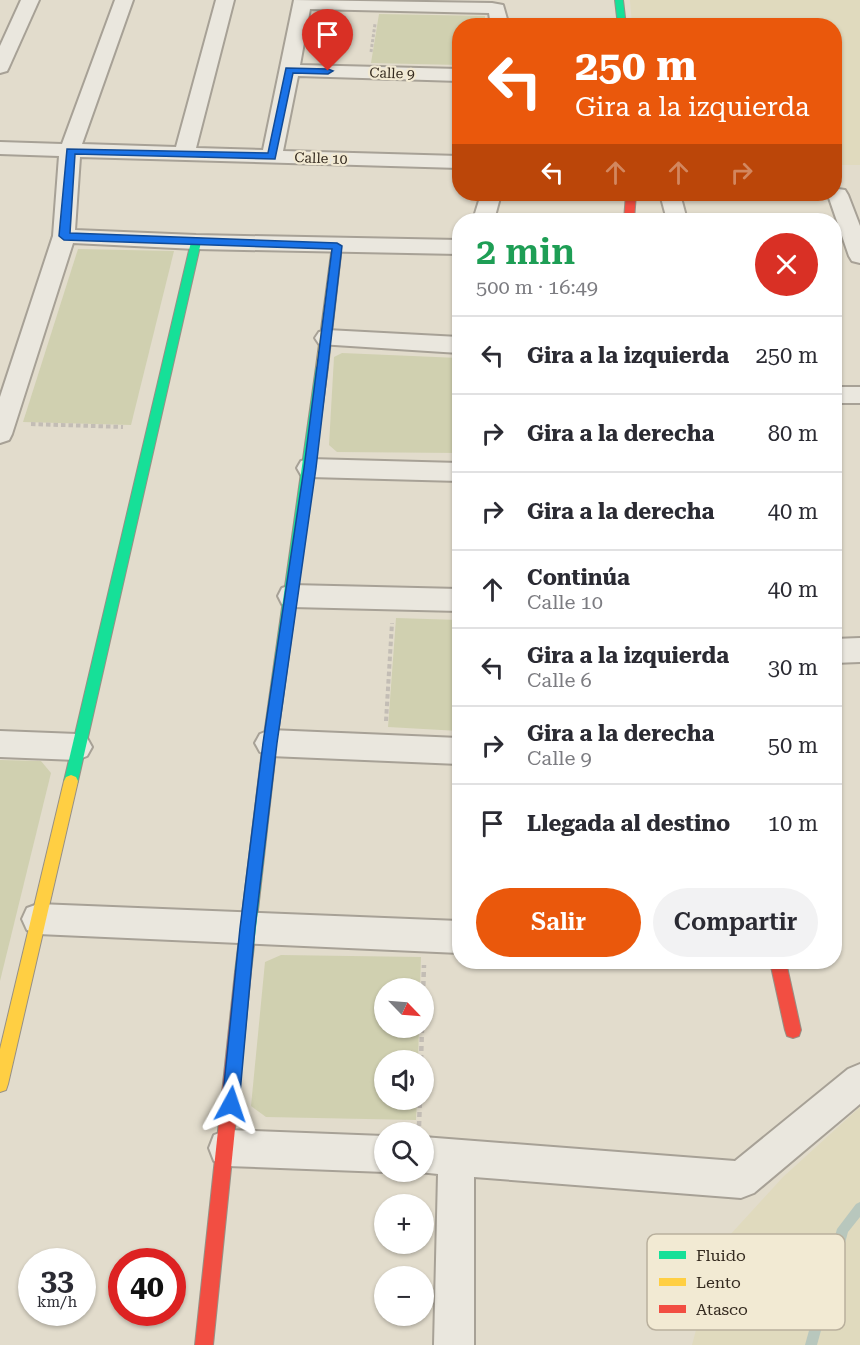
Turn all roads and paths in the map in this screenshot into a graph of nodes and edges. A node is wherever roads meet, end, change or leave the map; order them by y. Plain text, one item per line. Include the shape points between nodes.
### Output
1 (30, 0) edge
2 (124, 0) edge
3 (225, 0) edge
4 (619, 0) edge
5 (303, 2) edge
6 (378, 5) junction
7 (499, 18) edge
8 (621, 18) edge
9 (0, 67) edge
10 (289, 70) junction
11 (368, 73) junction
12 (452, 75) edge
13 (0, 148) edge
14 (70, 151) junction
15 (184, 155) junction
16 (272, 156) junction
17 (452, 162) edge
18 (840, 201) edge
19 (64, 236) junction
20 (196, 242) junction
21 (337, 246) junction
22 (452, 247) edge
23 (860, 256) edge
24 (327, 338) junction
25 (452, 345) edge
26 (842, 395) edge
27 (860, 395) edge
28 (152, 427) junction
29 (2, 429) edge
30 (310, 468) junction
31 (452, 472) edge
32 (292, 596) junction
33 (394, 598) junction
34 (452, 600) edge
35 (860, 650) edge
36 (842, 651) edge
37 (270, 743) junction
38 (0, 744) edge
39 (77, 747) junction
40 (384, 748) junction
41 (452, 751) edge
42 (38, 919) junction
43 (248, 928) junction
44 (452, 937) edge
45 (780, 969) edge
46 (794, 1030) dead end
47 (860, 1081) edge
48 (0, 1084) edge
49 (226, 1148) junction
50 (374, 1154) edge
51 (440, 1156) edge
52 (204, 1345) edge
53 (454, 1345) edge

1 - 9 street
2 - 14 street
3 - 15 street
4 - 8 street
5 - 6 street
5 - 10 street
6 - 7 street via 492,8 497,9
6 - 11 path
10 - 11 street, Calle 9
10 - 16 street
11 - 12 street, Calle 9
13 - 14 street, Calle 10
14 - 15 street, Calle 10
14 - 19 street
15 - 16 street, Calle 10
16 - 17 street, Calle 10
18 - 23 street
19 - 20 street
19 - 29 street
20 - 21 street
20 - 28 street
21 - 22 street
21 - 24 street
24 - 25 street
24 - 30 street
26 - 27 street
28 - 29 path
28 - 39 street
30 - 31 street
30 - 32 street
32 - 33 street
32 - 37 street
33 - 34 street
33 - 40 path
35 - 36 street
37 - 40 street
37 - 43 street
38 - 39 street
39 - 42 street
40 - 41 street
42 - 43 street
42 - 48 street
43 - 44 street
43 - 49 street
45 - 46 street
47 - 51 street via 741,1180
49 - 50 street
49 - 52 street
51 - 53 street

